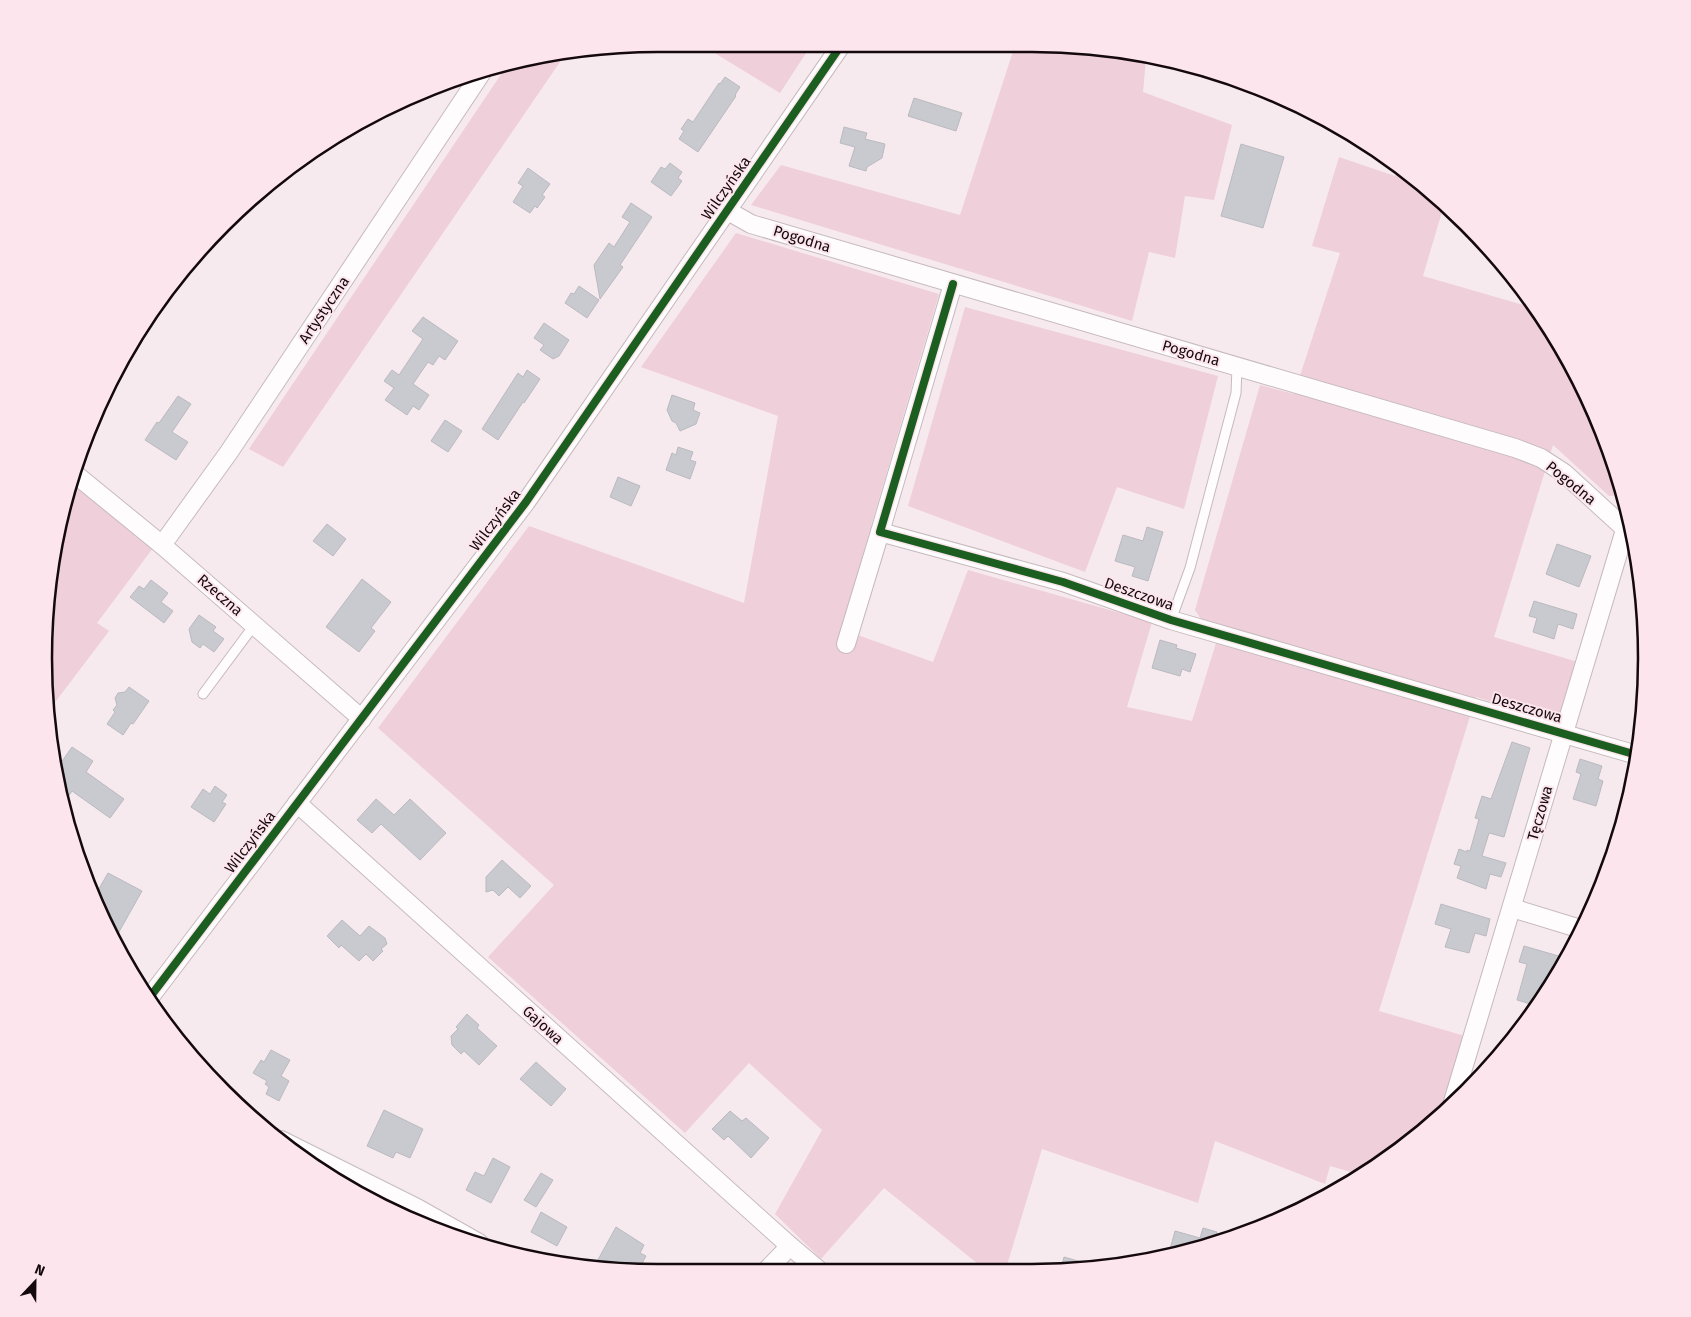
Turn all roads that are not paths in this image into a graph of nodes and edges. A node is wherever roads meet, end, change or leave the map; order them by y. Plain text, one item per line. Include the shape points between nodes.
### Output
1 (837, 52) edge
2 (476, 81) edge
3 (728, 211) junction
4 (953, 284) junction
5 (1237, 367) junction
6 (80, 478) edge
7 (1623, 523) edge
8 (880, 532) junction
9 (1626, 537) edge
10 (162, 545) junction
11 (1171, 620) junction
12 (254, 624) junction
13 (846, 644) dead end
14 (203, 694) dead end
15 (362, 719) junction
16 (1563, 733) junction
17 (1631, 753) edge
18 (297, 803) junction
19 (1512, 908) junction
20 (1576, 927) edge
21 (153, 992) edge
22 (1456, 1092) edge
23 (315, 1157) edge
24 (452, 1227) edge
25 (790, 1246) junction
26 (773, 1264) edge
27 (811, 1264) edge

1 - 3 street, Wilczyńska
2 - 10 street, Artystyczna via 229,452
3 - 4 street, Pogodna via 751,224
3 - 15 street, Wilczyńska via 526,502
4 - 5 street, Pogodna
4 - 8 street
5 - 7 street, Pogodna via 1541,458 1564,473
5 - 11 lane via 1236,393 1217,467 1190,568
6 - 10 street, Rzeczna
8 - 11 street, Deszczowa via 1063,582
8 - 13 street
9 - 16 street, Tęczowa
10 - 12 street, Rzeczna
11 - 16 street, Deszczowa
12 - 14 lane
12 - 15 street, Rzeczna
15 - 18 street, Wilczyńska
16 - 17 street, Deszczowa
16 - 19 street, Tęczowa
18 - 21 street, Wilczyńska
18 - 25 street, Gajowa
19 - 20 street
19 - 22 street, Tęczowa
23 - 24 street
25 - 26 street
25 - 27 street, Gajowa

